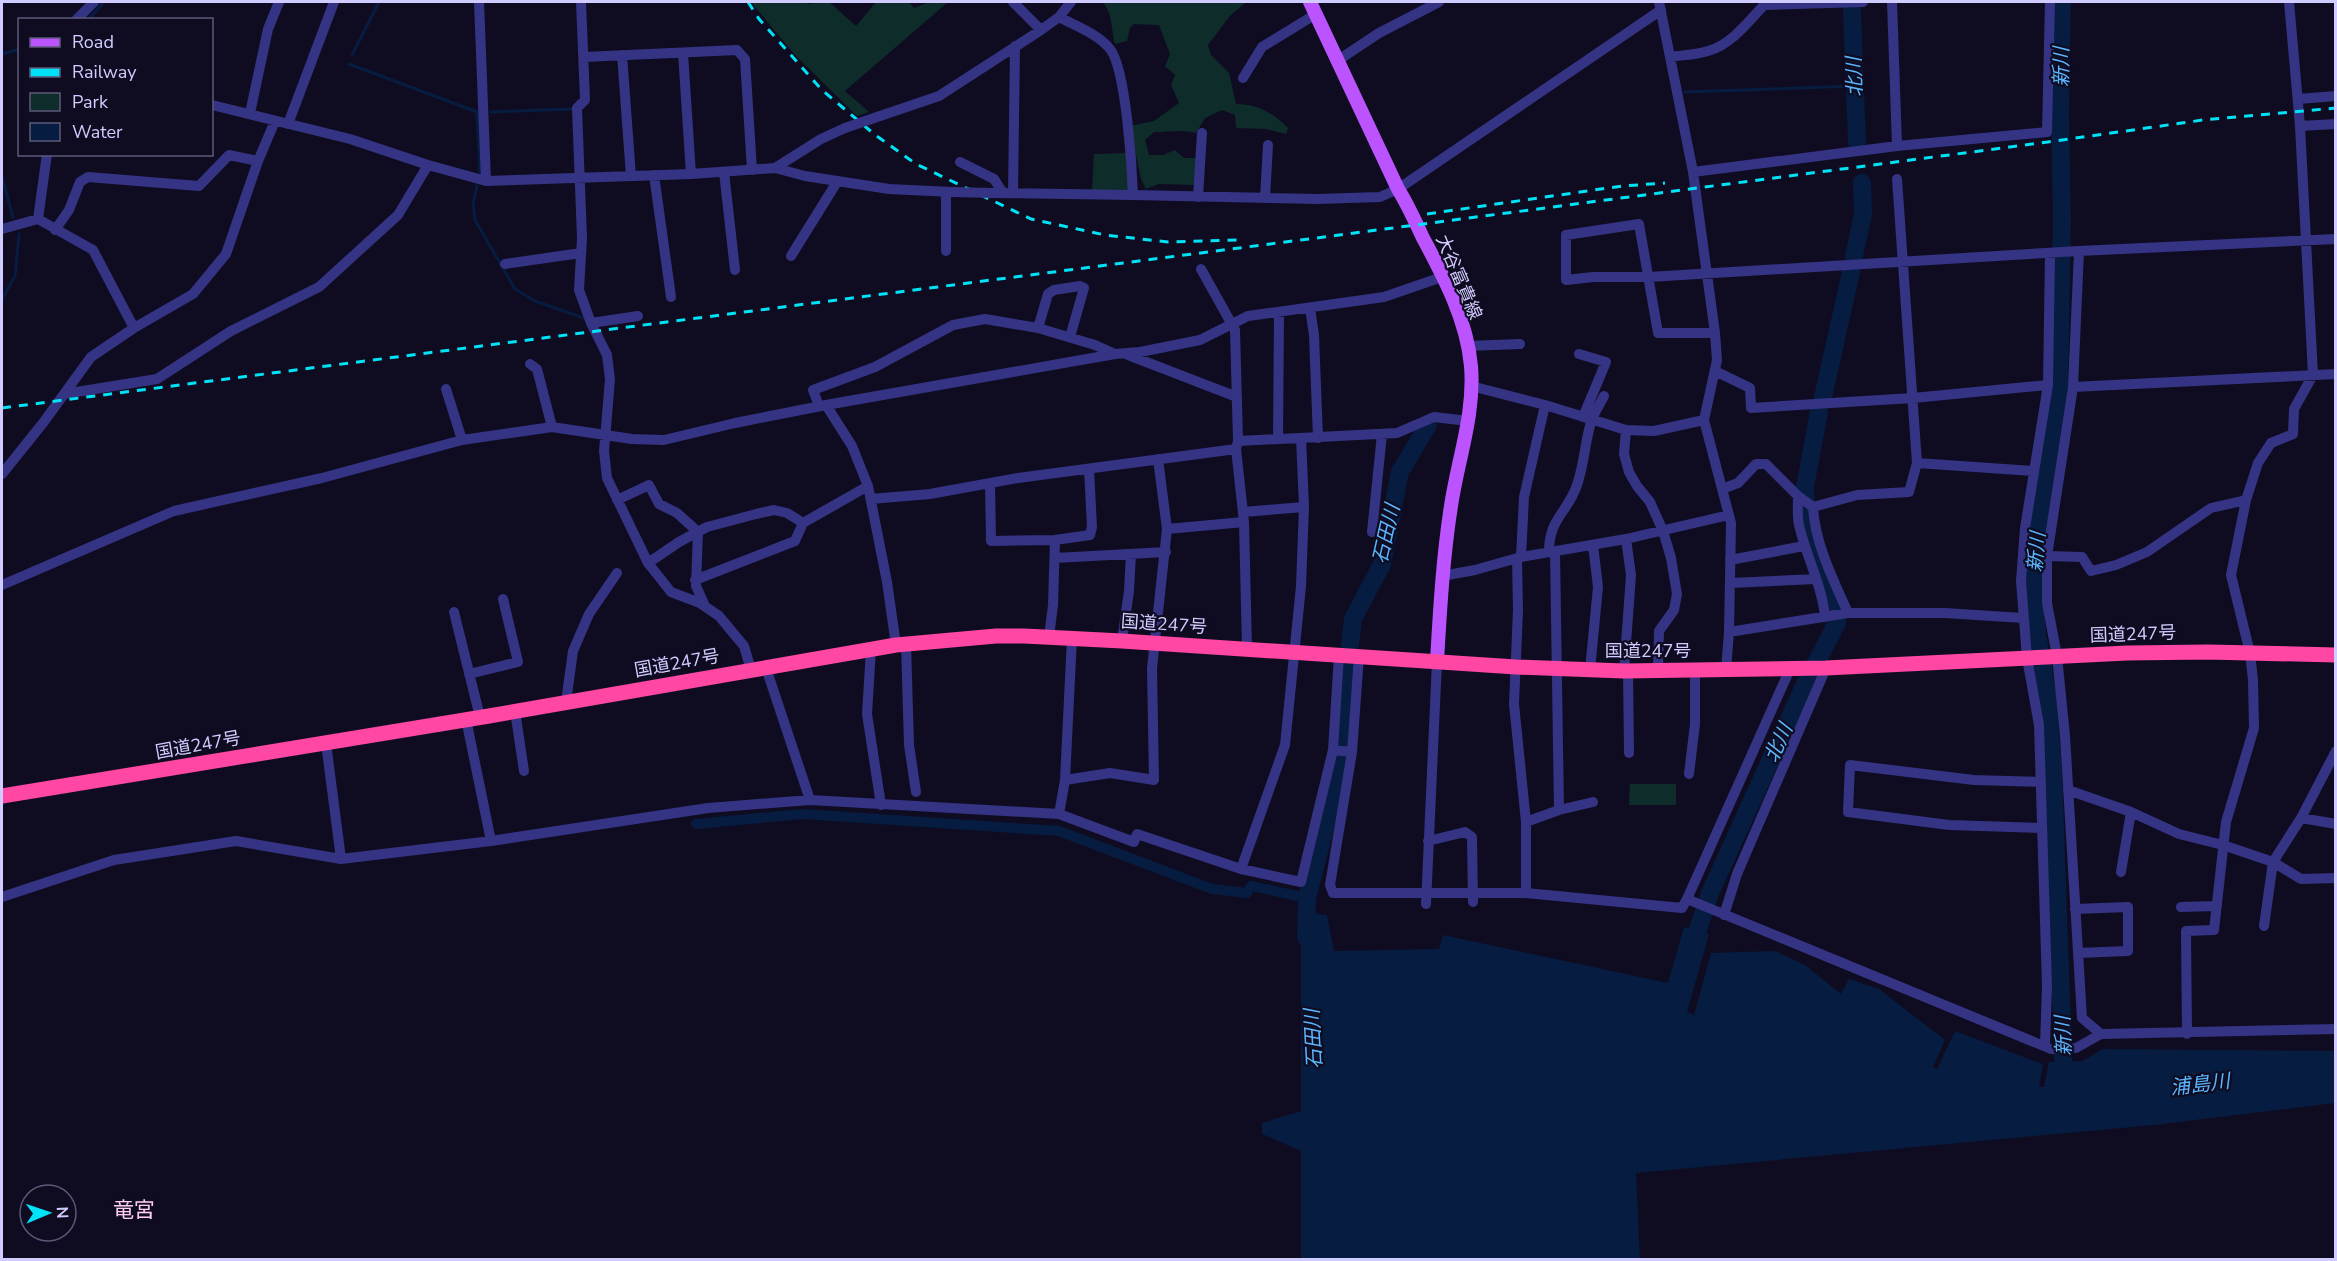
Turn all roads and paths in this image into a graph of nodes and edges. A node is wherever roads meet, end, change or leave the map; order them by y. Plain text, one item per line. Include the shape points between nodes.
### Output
1 (94, 2) edge
2 (279, 2) edge
3 (334, 2) edge
4 (479, 2) edge
5 (581, 2) edge
6 (1013, 2) edge
7 (1071, 2) edge
8 (1439, 2) edge
9 (1863, 2) edge
10 (1892, 2) edge
11 (2050, 2) edge
12 (2289, 2) edge
13 (1765, 3) edge
14 (1660, 6) edge
15 (1313, 8) edge
16 (1059, 17) junction
17 (78, 18) edge
18 (1041, 30) junction
19 (1015, 46) junction
20 (683, 53) junction
21 (622, 56) junction
22 (584, 57) junction
23 (1670, 57) junction
24 (1337, 61) junction
25 (1243, 78) dead end
26 (2336, 96) edge
27 (2298, 99) junction
28 (213, 105) edge
29 (250, 113) junction
30 (275, 121) junction
31 (288, 124) junction
32 (2336, 124) edge
33 (2300, 126) junction
34 (1202, 133) dead end
35 (1268, 145) dead end
36 (1897, 146) junction
37 (47, 156) edge
38 (258, 161) junction
39 (960, 162) dead end
40 (428, 165) junction
41 (775, 168) junction
42 (752, 170) junction
43 (724, 172) junction
44 (1693, 172) junction
45 (691, 174) junction
46 (654, 175) junction
47 (631, 176) junction
48 (579, 178) junction
49 (1897, 179) dead end
50 (486, 181) junction
51 (837, 182) junction
52 (1398, 189) junction
53 (949, 192) junction
54 (1008, 193) junction
55 (1133, 195) junction
56 (1198, 197) junction
57 (1265, 198) junction
58 (38, 219) junction
59 (2, 229) edge
60 (55, 230) junction
61 (2336, 239) edge
62 (2307, 241) junction
63 (946, 251) dead end
64 (2079, 251) junction
65 (581, 254) junction
66 (2050, 254) junction
67 (791, 256) dead end
68 (1904, 262) junction
69 (505, 264) dead end
70 (1201, 269) dead end
71 (735, 270) dead end
72 (1708, 273) junction
73 (1442, 277) junction
74 (1649, 277) junction
75 (671, 297) dead end
76 (1310, 308) junction
77 (1279, 312) junction
78 (638, 316) dead end
79 (591, 323) junction
80 (1232, 324) junction
81 (134, 328) junction
82 (1038, 328) junction
83 (1715, 333) junction
84 (1070, 337) junction
85 (1520, 344) dead end
86 (1467, 346) junction
87 (1120, 354) junction
88 (1579, 354) dead end
89 (530, 364) dead end
90 (1715, 371) junction
91 (2336, 374) edge
92 (2313, 375) junction
93 (2048, 385) junction
94 (1471, 386) junction
95 (2073, 387) junction
96 (446, 389) dead end
97 (64, 394) junction
98 (1604, 396) dead end
99 (1237, 397) junction
100 (1913, 398) junction
101 (823, 405) junction
102 (1545, 405) junction
103 (1587, 419) junction
104 (1704, 420) junction
105 (1468, 421) junction
106 (552, 428) junction
107 (1626, 430) junction
108 (1382, 434) junction
109 (607, 435) junction
110 (1301, 438) junction
111 (1318, 438) junction
112 (1278, 439) junction
113 (462, 440) junction
114 (1237, 445) junction
115 (1158, 459) junction
116 (1917, 463) junction
117 (1089, 469) junction
118 (2033, 471) junction
119 (2, 474) edge
120 (990, 484) junction
121 (868, 486) junction
122 (1722, 489) junction
123 (1798, 496) junction
124 (871, 499) junction
125 (617, 500) junction
126 (2246, 500) junction
127 (1304, 507) junction
128 (1813, 507) junction
129 (1729, 515) junction
130 (1243, 517) junction
131 (803, 523) junction
132 (1167, 529) junction
133 (1664, 531) junction
134 (698, 532) junction
135 (1372, 532) dead end
136 (1626, 539) junction
137 (1055, 540) junction
138 (1593, 545) junction
139 (1804, 546) junction
140 (1166, 552) junction
141 (1552, 552) junction
142 (1131, 554) junction
143 (2047, 556) junction
144 (1519, 557) junction
145 (1055, 558) junction
146 (1730, 560) junction
147 (648, 564) junction
148 (617, 573) dead end
149 (1442, 576) junction
150 (1816, 579) junction
151 (695, 580) junction
152 (1730, 583) junction
153 (2, 585) edge
154 (503, 598) dead end
155 (705, 606) junction
156 (454, 612) dead end
157 (1848, 613) junction
158 (1825, 617) junction
159 (2023, 618) junction
160 (1729, 632) junction
161 (1049, 637) junction
162 (1072, 639) junction
163 (1122, 641) junction
164 (901, 644) junction
165 (1154, 644) junction
166 (871, 649) junction
167 (1247, 649) junction
168 (1293, 652) junction
169 (2250, 653) junction
170 (1339, 655) junction
171 (1359, 656) junction
172 (2057, 656) junction
173 (2336, 656) edge
174 (2027, 658) junction
175 (1437, 661) junction
176 (1516, 667) junction
177 (1826, 668) junction
178 (759, 669) junction
179 (1556, 669) junction
180 (1795, 669) junction
181 (1590, 670) junction
182 (1695, 670) junction
183 (1726, 670) junction
184 (1626, 671) junction
185 (1658, 671) junction
186 (470, 674) junction
187 (566, 702) junction
188 (514, 711) junction
189 (473, 718) junction
190 (326, 743) junction
191 (1333, 750) junction
192 (2336, 751) edge
193 (1352, 752) junction
194 (1629, 753) dead end
195 (524, 771) dead end
196 (1689, 774) dead end
197 (1065, 780) junction
198 (2041, 782) junction
199 (2068, 790) junction
200 (916, 792) dead end
201 (2, 796) edge
202 (810, 800) junction
203 (1593, 802) dead end
204 (881, 805) junction
205 (1558, 810) junction
206 (2131, 812) junction
207 (1059, 814) junction
208 (2301, 818) junction
209 (1526, 822) junction
210 (2336, 824) edge
211 (2042, 828) junction
212 (492, 841) junction
213 (1428, 841) junction
214 (2223, 845) junction
215 (341, 859) junction
216 (2273, 862) junction
217 (1241, 869) junction
218 (2121, 872) dead end
219 (2336, 878) edge
220 (1526, 893) junction
221 (2, 897) edge
222 (1473, 897) junction
223 (1426, 898) junction
224 (1691, 902) junction
225 (2217, 906) junction
226 (2181, 907) dead end
227 (2075, 909) junction
228 (1720, 913) junction
229 (2264, 926) dead end
230 (2078, 953) junction
231 (2336, 1029) edge
232 (2101, 1034) junction
233 (2187, 1034) junction
234 (2048, 1047) junction

1 - 17 street
2 - 29 street via 268,29
3 - 31 street
4 - 50 street
5 - 22 street
6 - 18 street
7 - 16 street
8 - 24 street via 1379,33
9 - 13 street
10 - 36 street
11 - 36 street via 2047,132
12 - 27 street
13 - 23 street via 1726,42 1710,51
14 - 23 street
14 - 52 street
15 - 24 main road, 大谷富貴線
15 - 25 street via 1263,47
16 - 18 street
16 - 55 street via 1102,41 1117,64
18 - 19 street
19 - 41 street, bridge via 939,96 845,128
19 - 54 street
20 - 21 street
20 - 42 street via 737,50 745,59
20 - 45 street
21 - 22 street
21 - 47 street
22 - 48 street via 585,100 577,108
23 - 44 street
24 - 52 main road, 大谷富貴線
26 - 27 street
27 - 33 street
28 - 29 street
29 - 30 street
30 - 31 street
30 - 38 street
31 - 40 street via 350,139
32 - 33 street
33 - 62 street
34 - 56 street
35 - 57 street
36 - 44 street
37 - 58 street
38 - 60 street via 229,155 200,186 88,177 80,182 69,210
38 - 81 street via 226,254 193,294
39 - 54 street via 994,179
40 - 50 street
40 - 97 street via 398,215 319,287 231,331 157,379
41 - 42 street
41 - 51 street
42 - 43 street
43 - 45 street
43 - 71 street
44 - 72 street
45 - 46 street
46 - 47 street
46 - 75 street
47 - 48 street
48 - 50 street
48 - 65 street
49 - 68 street
51 - 53 street
51 - 67 street
52 - 57 street via 1380,197
52 - 73 main road, 大谷富貴線
53 - 54 street, bridge
53 - 63 street
54 - 55 street
55 - 56 street
56 - 57 street
58 - 59 street
58 - 60 street
60 - 81 street via 93,250
61 - 62 street
62 - 64 street
62 - 92 street
64 - 66 street
64 - 95 street
65 - 69 street
65 - 79 street via 579,290
66 - 68 street
66 - 93 street
68 - 72 street
68 - 100 street
70 - 80 street
72 - 74 street
72 - 83 street
73 - 76 street via 1384,297
73 - 86 main road, 大谷富貴線 via 1458,311
74 - 74 street via 1639,224 1566,235 1566,280
74 - 83 street via 1658,333
76 - 77 street
76 - 111 street
77 - 80 street via 1248,316
77 - 112 street
78 - 79 street
79 - 109 street via 607,355
80 - 87 street via 1200,340
80 - 99 street
81 - 97 street via 91,357
82 - 84 street
82 - 84 street via 1048,294 1080,286 1084,288
82 - 101 street via 985,319 953,325 875,367 813,390
83 - 90 street
84 - 87 street
85 - 86 street
86 - 94 main road, 大谷富貴線
87 - 99 street
87 - 101 street
88 - 103 street via 1606,362
89 - 106 street via 537,369
90 - 100 street via 1750,388 1751,408
90 - 104 street
91 - 92 street
92 - 95 street
92 - 126 street via 2294,409 2293,434 2271,443 2258,463
93 - 100 street
93 - 118 street
94 - 102 street
94 - 105 main road, 大谷富貴線
95 - 143 street
96 - 113 street
97 - 119 street
98 - 103 street
99 - 114 street
100 - 116 street
101 - 109 street via 664,440
101 - 121 street via 852,446
102 - 103 street
102 - 144 street via 1524,497
103 - 107 street
103 - 141 street via 1578,483 1571,501 1554,522 1549,541
104 - 107 street via 1654,430
104 - 122 street
105 - 108 street via 1434,417 1397,433
105 - 149 main road, 大谷富貴線 via 1451,504
106 - 109 street
106 - 113 street
107 - 133 street via 1624,454 1629,472
108 - 111 street
108 - 135 street
109 - 125 street via 604,451 608,478
110 - 111 street
110 - 112 street
110 - 127 street
112 - 114 street
113 - 153 street via 322,478 174,511
114 - 115 street
114 - 130 street
115 - 117 street
115 - 132 street
116 - 118 street
116 - 128 street via 1909,492 1857,495
117 - 120 street
117 - 137 street via 1090,535
118 - 159 street via 2021,581
120 - 124 street
120 - 137 street via 991,541
121 - 124 street
121 - 131 street
122 - 123 street via 1738,483 1756,464 1766,464
122 - 129 street
123 - 128 street
123 - 139 street via 1798,522
124 - 164 street
125 - 134 street via 648,485 659,504
125 - 147 street
126 - 143 street via 2211,508 2147,552 2116,565 2091,571 2082,557
126 - 169 street via 2231,575
127 - 130 street
127 - 168 street
128 - 157 street via 1814,525
129 - 133 street
129 - 146 street
130 - 132 street
130 - 167 street
131 - 134 street via 774,510
131 - 151 street via 795,541
132 - 140 street
133 - 136 street
133 - 185 street via 1677,594 1674,610 1659,631
134 - 147 street
134 - 151 street
136 - 138 street
136 - 184 street via 1631,575
137 - 145 street
138 - 141 street
138 - 181 street via 1598,587
139 - 146 street
139 - 150 street
140 - 142 street
140 - 165 street
141 - 144 street
141 - 179 street via 1557,585
142 - 145 street
142 - 163 street
143 - 172 street via 2047,603
144 - 149 street
144 - 176 street
145 - 161 street
146 - 152 street
147 - 155 street via 671,592
148 - 187 street via 589,614 573,651
149 - 175 main road, 大谷富貴線
150 - 152 street
150 - 158 street
151 - 155 street
152 - 160 street
154 - 186 street via 518,662
155 - 178 street via 719,616
156 - 186 street
157 - 158 street
157 - 159 street
158 - 160 street
159 - 174 street
160 - 183 street
161 - 162 highway, 国道247号
161 - 164 highway, 国道247号 via 996,636
162 - 163 highway, 国道247号
162 - 197 street
163 - 165 highway, 国道247号
164 - 166 highway, 国道247号
164 - 200 street
165 - 167 highway, 国道247号
165 - 197 street via 1154,780 1110,773
166 - 178 highway, 国道247号
166 - 204 street via 867,714
167 - 168 highway, 国道247号
168 - 170 highway, 国道247号
168 - 217 street via 1285,745
169 - 172 highway, 国道247号
169 - 173 highway, 国道247号
169 - 214 street via 2254,728
170 - 171 highway, 国道247号
170 - 191 street
171 - 175 highway, 国道247号
171 - 193 street
172 - 174 highway, 国道247号
172 - 199 street
174 - 177 highway, 国道247号
174 - 198 street via 2039,725
175 - 176 highway, 国道247号
175 - 213 street
176 - 179 highway, 国道247号
176 - 209 street via 1516,736
177 - 180 highway, 国道247号
177 - 228 street
178 - 187 highway, 国道247号
178 - 202 street
179 - 181 highway, 国道247号
179 - 205 street
180 - 183 highway, 国道247号
180 - 224 street
181 - 184 highway, 国道247号
182 - 183 highway, 国道247号
182 - 185 highway, 国道247号
182 - 196 street via 1695,724
184 - 185 highway, 国道247号
184 - 194 street
186 - 189 street
187 - 188 highway, 国道247号
188 - 189 highway, 国道247号
188 - 195 street
189 - 190 highway, 国道247号
189 - 212 street
190 - 201 highway, 国道247号
190 - 215 street
191 - 193 street
191 - 217 street via 1301,882
192 - 208 street
193 - 223 street via 1330,885 1333,893
197 - 207 street
198 - 211 street
198 - 211 street via 1974,780 1850,765 1848,812 1948,825
199 - 206 street
199 - 227 street
202 - 204 street
202 - 212 street via 708,808
203 - 205 street
204 - 207 street
205 - 209 street
206 - 214 street via 2179,834
206 - 218 street
207 - 217 street via 1134,842 1137,834
208 - 210 street
208 - 216 street
209 - 220 street
211 - 234 street
212 - 215 street
213 - 222 street via 1466,832 1472,837
213 - 223 street
214 - 216 street
214 - 225 street
215 - 221 street via 236,841 114,860
216 - 219 street via 2301,879
216 - 229 street
220 - 222 street
220 - 224 street via 1682,908
222 - 223 street
224 - 228 street
225 - 226 street
225 - 233 street via 2214,930 2186,931
227 - 230 street
227 - 230 street via 2128,907 2128,951
228 - 234 street
230 - 232 street via 2082,1018
231 - 233 street
232 - 233 street
232 - 234 street via 2076,1048

